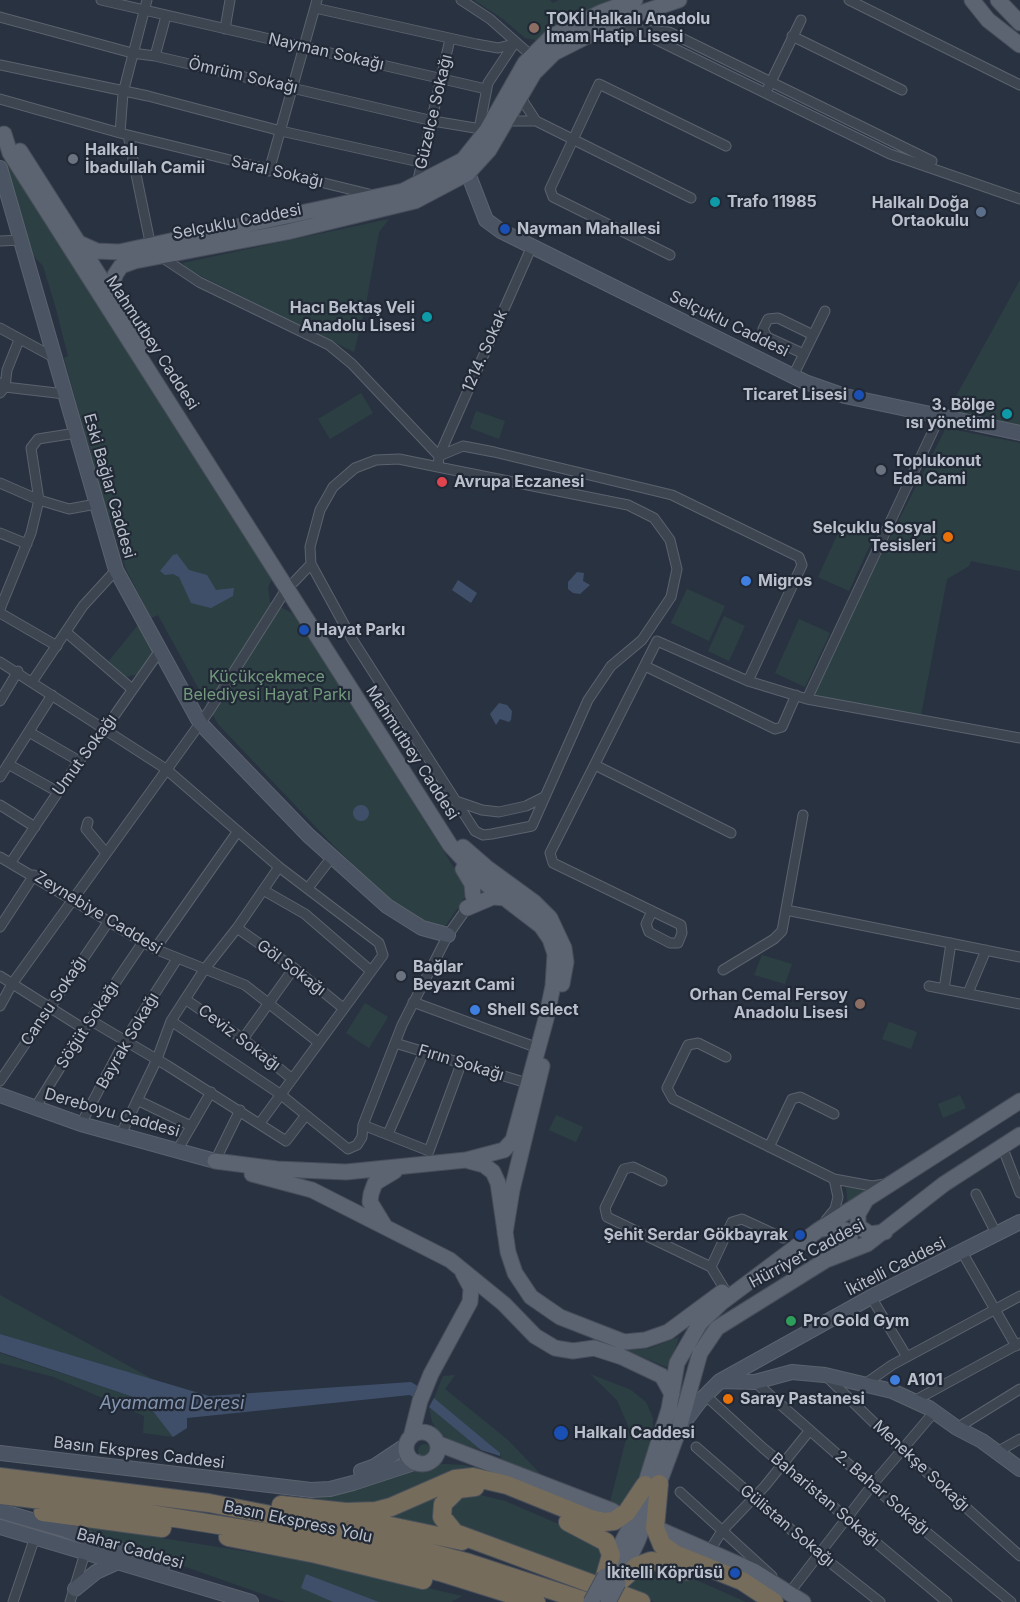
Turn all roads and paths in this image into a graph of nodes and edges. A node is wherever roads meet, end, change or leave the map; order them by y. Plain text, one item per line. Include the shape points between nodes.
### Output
1 (101, 0) edge
2 (147, 0) edge
3 (230, 0) edge
4 (461, 0) edge
5 (635, 0) edge
6 (679, 0) edge
7 (849, 0) edge
8 (972, 0) edge
9 (985, 0) edge
10 (998, 0) edge
11 (1009, 0) edge
12 (316, 4) edge
13 (145, 11) junction
14 (602, 12) junction
15 (1020, 15) edge
16 (166, 16) junction
17 (0, 17) edge
18 (801, 20) dead end
19 (1020, 23) edge
20 (621, 24) junction
21 (225, 29) junction
22 (792, 36) junction
23 (450, 39) junction
24 (1020, 39) edge
25 (516, 43) junction
26 (545, 44) junction
27 (1020, 45) edge
28 (304, 47) junction
29 (132, 53) junction
30 (155, 56) junction
31 (538, 60) junction
32 (0, 65) edge
33 (521, 69) junction
34 (440, 79) junction
35 (771, 83) junction
36 (1020, 85) edge
37 (291, 88) junction
38 (486, 89) junction
39 (903, 90) dead end
40 (123, 93) junction
41 (765, 94) junction
42 (522, 98) junction
43 (0, 99) edge
44 (433, 121) junction
45 (507, 121) junction
46 (536, 121) junction
47 (483, 129) junction
48 (281, 131) junction
49 (2, 133) edge
50 (124, 134) junction
51 (573, 139) junction
52 (726, 146) dead end
53 (933, 161) dead end
54 (424, 163) junction
55 (466, 166) junction
56 (0, 168) edge
57 (269, 171) junction
58 (417, 184) junction
59 (381, 197) junction
60 (691, 198) dead end
61 (1020, 200) edge
62 (22, 240) junction
63 (0, 241) edge
64 (79, 243) junction
65 (532, 246) junction
66 (156, 251) junction
67 (120, 252) junction
68 (670, 255) dead end
69 (93, 275) junction
70 (120, 307) junction
71 (825, 311) dead end
72 (0, 328) edge
73 (813, 335) junction
74 (19, 340) junction
75 (804, 354) junction
76 (55, 358) junction
77 (793, 376) junction
78 (2, 388) edge
79 (65, 394) junction
80 (940, 416) junction
81 (76, 433) junction
82 (1020, 433) edge
83 (439, 456) junction
84 (438, 467) junction
85 (0, 483) edge
86 (39, 500) junction
87 (96, 504) junction
88 (0, 533) edge
89 (27, 544) junction
90 (311, 564) junction
91 (116, 570) junction
92 (291, 585) junction
93 (0, 611) edge
94 (66, 632) junction
95 (57, 646) junction
96 (161, 649) junction
97 (0, 662) edge
98 (645, 666) junction
99 (18, 671) junction
100 (748, 681) junction
101 (32, 682) junction
102 (132, 689) junction
103 (52, 694) junction
104 (796, 695) junction
105 (807, 699) junction
106 (0, 701) edge
107 (200, 723) junction
108 (105, 729) junction
109 (29, 732) junction
110 (1020, 738) edge
111 (79, 761) junction
112 (8, 764) junction
113 (595, 765) junction
114 (166, 769) junction
115 (0, 777) edge
116 (58, 792) junction
117 (544, 797) junction
118 (453, 800) junction
119 (0, 806) edge
120 (803, 815) dead end
121 (88, 822) dead end
122 (35, 827) junction
123 (238, 831) junction
124 (731, 833) dead end
125 (455, 851) junction
126 (106, 853) junction
127 (332, 857) junction
128 (3, 860) edge
129 (279, 867) junction
130 (34, 875) junction
131 (491, 881) junction
132 (308, 888) junction
133 (263, 890) junction
134 (74, 898) junction
135 (505, 898) junction
136 (470, 902) junction
137 (786, 910) junction
138 (652, 911) dead end
139 (109, 921) junction
140 (0, 927) edge
141 (237, 928) junction
142 (448, 935) junction
143 (143, 942) junction
144 (951, 942) junction
145 (155, 949) junction
146 (986, 950) junction
147 (1020, 957) edge
148 (177, 960) junction
149 (294, 968) junction
150 (204, 970) junction
151 (723, 970) dead end
152 (370, 971) junction
153 (0, 976) edge
154 (12, 984) junction
155 (929, 986) dead end
156 (944, 988) junction
157 (968, 993) junction
158 (185, 999) junction
159 (413, 1002) junction
160 (270, 1004) junction
161 (1020, 1004) edge
162 (0, 1006) edge
163 (50, 1007) junction
164 (343, 1008) junction
165 (90, 1020) junction
166 (171, 1021) junction
167 (84, 1029) junction
168 (243, 1039) junction
169 (125, 1040) junction
170 (318, 1042) junction
171 (395, 1043) junction
172 (538, 1048) junction
173 (424, 1052) junction
174 (726, 1057) dead end
175 (157, 1059) junction
176 (461, 1064) junction
177 (291, 1077) junction
178 (0, 1081) edge
179 (527, 1083) junction
180 (211, 1092) junction
181 (280, 1094) junction
182 (0, 1095) edge
183 (137, 1100) junction
184 (1020, 1101) edge
185 (35, 1108) junction
186 (240, 1110) junction
187 (834, 1114) dead end
188 (306, 1115) junction
189 (260, 1123) junction
190 (81, 1124) junction
191 (363, 1125) junction
192 (191, 1126) junction
193 (121, 1134) junction
194 (388, 1134) junction
195 (1020, 1135) edge
196 (1002, 1146) junction
197 (769, 1147) junction
198 (178, 1149) junction
199 (466, 1160) junction
200 (215, 1161) junction
201 (400, 1169) junction
202 (834, 1179) junction
203 (662, 1181) dead end
204 (892, 1183) junction
205 (1020, 1191) edge
206 (976, 1194) dead end
207 (868, 1197) junction
208 (1020, 1222) edge
209 (386, 1228) junction
210 (817, 1232) junction
211 (885, 1232) junction
212 (505, 1233) junction
213 (997, 1235) junction
214 (783, 1238) dead end
215 (962, 1252) junction
216 (450, 1260) junction
217 (826, 1260) junction
218 (776, 1263) junction
219 (711, 1267) junction
220 (725, 1290) junction
221 (1020, 1296) edge
222 (871, 1297) junction
223 (504, 1304) junction
224 (997, 1309) junction
225 (463, 1317) junction
226 (1018, 1345) edge
227 (907, 1357) junction
228 (825, 1374) junction
229 (720, 1382) junction
230 (755, 1382) junction
231 (865, 1384) junction
232 (1020, 1389) edge
233 (672, 1394) junction
234 (705, 1395) junction
235 (420, 1401) junction
236 (914, 1401) junction
237 (935, 1411) junction
238 (957, 1428) junction
239 (810, 1430) junction
240 (678, 1431) junction
241 (1020, 1439) edge
242 (436, 1440) junction
243 (408, 1441) junction
244 (696, 1448) dead end
245 (902, 1450) junction
246 (998, 1452) junction
247 (0, 1453) edge
248 (432, 1459) junction
249 (417, 1462) junction
250 (493, 1463) junction
251 (782, 1464) junction
252 (1020, 1469) edge
253 (0, 1477) edge
254 (652, 1484) junction
255 (873, 1484) junction
256 (274, 1486) junction
257 (680, 1492) dead end
258 (0, 1495) edge
259 (166, 1497) junction
260 (753, 1498) junction
261 (0, 1506) edge
262 (303, 1508) junction
263 (0, 1511) edge
264 (613, 1511) dead end
265 (846, 1518) junction
266 (0, 1527) edge
267 (663, 1531) dead end
268 (722, 1531) junction
269 (35, 1537) junction
270 (710, 1550) junction
271 (85, 1553) junction
272 (818, 1553) junction
273 (513, 1554) junction
274 (1020, 1556) edge
275 (118, 1562) junction
276 (611, 1580) junction
277 (790, 1592) junction
278 (73, 1596) edge
279 (234, 1596) junction
280 (13, 1602) edge
281 (251, 1602) edge
282 (499, 1602) edge
283 (536, 1602) edge
284 (590, 1602) edge
285 (608, 1602) edge
286 (641, 1602) edge
287 (753, 1602) edge
288 (774, 1602) edge
289 (803, 1602) edge
290 (880, 1602) edge
291 (947, 1602) edge
292 (1011, 1602) edge

1 - 13 street, Nayman Sokağı
2 - 13 street
3 - 21 street
4 - 25 street
5 - 14 main road, Selçuklu Caddesi
6 - 20 main road, Selçuklu Caddesi
7 - 36 street
8 - 27 main road via 988,20
9 - 24 main road
10 - 19 main road
11 - 15 main road
12 - 23 street
12 - 28 street
13 - 16 street, Nayman Sokağı
13 - 29 street
14 - 20 street
14 - 26 main road, Selçuklu Caddesi via 552,36
16 - 21 street, Nayman Sokağı
16 - 30 street
17 - 29 street, Ömrüm Sokağı
18 - 22 street
20 - 31 main road, Selçuklu Caddesi
20 - 35 street via 651,33 669,32
20 - 41 street
21 - 28 street, Nayman Sokağı
22 - 35 street
22 - 39 street
23 - 25 street via 498,48
23 - 34 street, Güzelce Sokağı
25 - 26 street via 537,47
25 - 31 street
25 - 33 street
25 - 38 street
26 - 31 main road, Selçuklu Caddesi
28 - 34 street, Nayman Sokağı
28 - 37 street
29 - 30 street, Ömrüm Sokağı
29 - 40 street
30 - 37 street, Ömrüm Sokağı
31 - 33 main road, Selçuklu Caddesi
31 - 42 main road, Selçuklu Caddesi
32 - 40 street
33 - 47 main road, Selçuklu Caddesi
34 - 38 street, Nayman Sokağı
34 - 44 street, Güzelce Sokağı
35 - 41 street
35 - 53 street
37 - 44 street, Ömrüm Sokağı
37 - 48 street
38 - 47 street
40 - 48 street
40 - 50 street
41 - 61 street via 890,154
42 - 45 main road, Selçuklu Caddesi
42 - 46 street
43 - 50 street, Saral Sokağı
44 - 47 street, Ömrüm Sokağı
44 - 54 street, Güzelce Sokağı
45 - 46 street
45 - 55 main road, Selçuklu Caddesi via 489,150
46 - 51 street
47 - 55 main road, Selçuklu Caddesi
48 - 54 street
48 - 57 street
49 - 64 main road, Mahmutbey Caddesi via 15,144 42,182
49 - 69 main road, Mahmutbey Caddesi via 10,153
50 - 57 street, Saral Sokağı
50 - 66 street
51 - 52 street via 599,84
51 - 60 street
51 - 68 street via 550,189 553,197
54 - 58 street, Güzelce Sokağı
55 - 58 main road, Selçuklu Caddesi
55 - 65 main road, Selçuklu Caddesi via 486,220
55 - 66 main road, Selçuklu Caddesi via 415,201 287,232
56 - 62 main road, Eski Bağlar Caddesi
57 - 59 street, Saral Sokağı
58 - 59 main road, Selçuklu Caddesi
59 - 66 main road, Selçuklu Caddesi
62 - 63 street
62 - 76 main road, Eski Bağlar Caddesi
64 - 67 main road
64 - 69 main road, Mahmutbey Caddesi
65 - 77 main road, Selçuklu Caddesi
65 - 83 street, 1214. Sokak
66 - 67 main road, Selçuklu Caddesi
66 - 70 main road, Selçuklu Caddesi via 122,266 115,275 113,285
66 - 83 street via 200,282 329,345
67 - 69 main road via 102,261
69 - 70 main road, Mahmutbey Caddesi
69 - 92 main road, Mahmutbey Caddesi
70 - 92 main road, Mahmutbey Caddesi
71 - 73 street
72 - 74 street
73 - 75 street
73 - 75 street via 778,318 768,319 763,329 767,337
74 - 76 street
74 - 78 street
75 - 77 street
76 - 79 main road, Eski Bağlar Caddesi
77 - 80 main road, Selçuklu Caddesi via 845,396
78 - 79 street
79 - 81 main road, Eski Bağlar Caddesi
80 - 82 main road, Selçuklu Caddesi
80 - 105 street
81 - 86 street via 38,439 31,448
81 - 87 main road, Eski Bağlar Caddesi
83 - 84 street, 1214. Sokak
83 - 100 street via 463,446 644,486 672,495 799,557 802,565
84 - 90 street via 399,459 376,460 356,468 333,487 320,510 310,547
84 - 117 street via 628,505 654,518 670,540 676,569 671,597 642,640 611,666 588,700
85 - 86 street
86 - 87 street via 69,509
86 - 89 street
87 - 91 main road, Eski Bağlar Caddesi
88 - 89 street
89 - 93 street
90 - 92 street
90 - 118 street via 352,639
91 - 94 street via 83,606
91 - 96 main road, Eski Bağlar Caddesi
92 - 107 street
92 - 125 main road, Mahmutbey Caddesi
92 - 131 main road, Mahmutbey Caddesi via 454,836
93 - 95 street
94 - 95 street
94 - 102 street
95 - 101 street
96 - 102 street, Umut Sokağı
96 - 107 main road, Eski Bağlar Caddesi
97 - 99 street
98 - 100 street via 657,641
98 - 104 street via 775,729 782,727
98 - 113 street
99 - 101 street
99 - 106 street
100 - 104 street
101 - 103 street
102 - 108 street, Umut Sokağı
103 - 108 street
103 - 109 street
104 - 105 street
105 - 110 street
107 - 114 street
107 - 127 main road, Eski Bağlar Caddesi
108 - 111 street, Umut Sokağı
108 - 114 street
109 - 111 street
109 - 112 street
111 - 116 street, Umut Sokağı
112 - 115 street
112 - 116 street
113 - 124 street
113 - 138 street via 550,853 553,863
114 - 123 street
114 - 126 street
116 - 122 street, Umut Sokağı
117 - 118 street via 499,812
117 - 118 street via 529,828 483,835
119 - 122 street
120 - 137 street
121 - 126 street via 86,829
122 - 128 street, Umut Sokağı
123 - 129 street
123 - 145 street
125 - 131 main road, Mahmutbey Caddesi
125 - 136 main road via 472,884
126 - 134 street
127 - 132 street
127 - 142 main road, Eski Bağlar Caddesi via 387,906 422,928
128 - 130 street, Zeynebiye Caddesi
129 - 132 street
129 - 133 street
130 - 134 street, Zeynebiye Caddesi
130 - 140 street
131 - 135 main road, Mahmutbey Caddesi
131 - 136 main road
131 - 212 main road, Mahmutbey Caddesi via 534,902 550,918 558,931 566,962
132 - 152 street via 379,943 383,955
133 - 141 street
133 - 152 street via 305,914
134 - 139 street, Zeynebiye Caddesi
134 - 154 street
135 - 136 main road
135 - 172 main road, Mahmutbey Caddesi via 541,926 555,954 554,986
136 - 142 street
137 - 144 street
137 - 151 street via 782,931 774,939
139 - 143 street, Zeynebiye Caddesi
139 - 163 street, Cansu Sokağı
141 - 149 street, Göl Sokağı
141 - 150 street
142 - 159 street
143 - 145 street, Zeynebiye Caddesi
143 - 165 street, Söğüt Sokağı
144 - 146 street
144 - 156 street
145 - 148 street, Zeynebiye Caddesi
146 - 147 street
146 - 157 street
148 - 150 street, Zeynebiye Caddesi
148 - 169 street, Bayrak Sokağı
149 - 160 street
149 - 164 street, Göl Sokağı
150 - 158 street
150 - 160 street, Zeynebiye Caddesi via 245,985
152 - 164 street
153 - 154 street
154 - 162 street
154 - 163 street
155 - 156 street
156 - 157 street
157 - 161 street
158 - 166 street
158 - 168 street, Ceviz Sokağı
159 - 171 street
159 - 172 street
160 - 168 street
160 - 170 street, Zeynebiye Caddesi
163 - 167 street
163 - 178 street, Cansu Sokağı
164 - 170 street
165 - 167 street, Söğüt Sokağı
165 - 169 street
166 - 175 street
166 - 181 street
167 - 185 street, Söğüt Sokağı
168 - 177 street, Ceviz Sokağı
169 - 175 street
169 - 190 street, Bayrak Sokağı
170 - 177 street
171 - 173 street, Fırın Sokağı
171 - 191 street
172 - 179 main road, Mahmutbey Caddesi
173 - 176 street, Fırın Sokağı
173 - 194 street
174 - 197 street via 698,1043 688,1045 667,1088 673,1099
175 - 180 street
175 - 183 street
176 - 179 street, Fırın Sokağı
176 - 194 street via 429,1150
177 - 181 street
179 - 199 main road, Mahmutbey Caddesi via 513,1140 504,1150
180 - 186 street
180 - 192 street
181 - 188 street
181 - 189 street
182 - 185 main road, Dereboyu Caddesi
183 - 192 street
183 - 193 street
184 - 204 main road, Hürriyet Caddesi
185 - 190 main road, Dereboyu Caddesi
186 - 189 street
186 - 200 street
187 - 197 street via 800,1097 792,1099
188 - 189 street via 286,1142
188 - 191 street via 348,1149 362,1137
190 - 193 main road, Dereboyu Caddesi
191 - 194 street
192 - 198 street
193 - 198 main road, Dereboyu Caddesi
195 - 196 main road, Hürriyet Caddesi
196 - 205 street
196 - 211 main road, Hürriyet Caddesi via 944,1184
197 - 202 street
198 - 200 main road, Dereboyu Caddesi
199 - 201 main road, Mahmutbey Caddesi
199 - 212 main road via 493,1172
200 - 201 main road, Mahmutbey Caddesi via 314,1172
200 - 209 main road via 312,1190
201 - 209 main road via 375,1183 371,1194 374,1212
202 - 204 street via 872,1186
202 - 210 street via 838,1197 835,1209
203 - 219 street via 633,1167 624,1169 605,1208 607,1217
204 - 207 main road, Hürriyet Caddesi
206 - 213 street
207 - 210 main road, Hürriyet Caddesi
207 - 211 main road via 858,1214 858,1226 870,1234
208 - 213 main road, İkitelli Caddesi
209 - 216 main road
210 - 217 main road via 835,1227 850,1235 850,1244
210 - 218 main road, Hürriyet Caddesi
211 - 217 main road, Hürriyet Caddesi via 867,1244
212 - 220 main road via 515,1273 531,1297 560,1317 624,1342 668,1332
213 - 215 main road, İkitelli Caddesi
214 - 219 street via 742,1219 732,1222
215 - 222 main road, İkitelli Caddesi
215 - 224 street
216 - 223 main road
216 - 225 main road via 471,1288
217 - 240 main road, Hürriyet Caddesi via 717,1328 700,1353
218 - 220 main road via 761,1266
218 - 233 main road via 700,1323 677,1364
219 - 220 street
221 - 224 street
222 - 227 street
222 - 229 main road, İkitelli Caddesi
223 - 225 main road via 477,1304
223 - 233 main road via 535,1336 555,1348 594,1348 622,1357 662,1376
224 - 226 street
224 - 227 street
225 - 235 main road
226 - 236 street
227 - 231 street
228 - 230 main road via 792,1372
228 - 231 main road
228 - 245 street, Menekşe Sokağı
229 - 230 main road
229 - 234 main road, İkitelli Caddesi
230 - 239 street, 2. Bahar Sokağı
231 - 236 main road
232 - 238 street
233 - 254 main road
234 - 240 main road, İkitelli Caddesi
234 - 251 street, Baharistan Sokağı
235 - 242 main road
235 - 243 main road
236 - 237 main road
237 - 238 main road
237 - 245 street
238 - 246 main road
239 - 251 street
239 - 255 street, 2. Bahar Sokağı
240 - 254 main road, Hürriyet Caddesi
241 - 246 street
242 - 243 main road via 418,1434
242 - 248 main road via 439,1452
242 - 250 main road
243 - 249 main road via 407,1455
243 - 256 main road, Basın Ekspres Caddesi via 375,1466 344,1477 320,1484
244 - 260 street, Gülistan Sokağı
245 - 255 street
245 - 274 street, Menekşe Sokağı
246 - 252 main road
247 - 256 main road, Basın Ekspres Caddesi
248 - 249 main road
248 - 250 main road
249 - 256 main road, Basın Ekspres Caddesi via 330,1489
250 - 264 main road
251 - 260 street
251 - 265 street, Baharistan Sokağı
253 - 259 highway, Basın Ekspress Yolu
254 - 262 highway via 627,1512 614,1521 604,1522 498,1482 472,1477 455,1479 382,1510
254 - 276 main road via 628,1529
254 - 288 highway via 655,1528 662,1545 742,1581
255 - 265 street
255 - 292 street, 2. Bahar Sokağı
257 - 268 street
258 - 283 highway, Basın Ekspress Yolu via 306,1539 440,1572
259 - 262 highway via 208,1495
259 - 284 highway, Basın Ekspress Yolu via 366,1535
260 - 268 street
260 - 272 street, Gülistan Sokağı
261 - 282 highway via 270,1545 409,1576
262 - 273 highway
263 - 279 main road via 97,1541
265 - 272 street
265 - 291 street, Baharistan Sokağı
266 - 269 main road, Bahar Caddesi
267 - 270 main road
268 - 270 street
268 - 277 street
269 - 271 main road, Bahar Caddesi
269 - 280 street
270 - 277 main road
271 - 275 main road, Bahar Caddesi
271 - 278 street
272 - 277 street
272 - 290 street, Gülistan Sokağı
273 - 276 highway via 449,1529 441,1510 446,1498 463,1488 482,1488 594,1534 610,1550
273 - 286 highway
275 - 278 main road via 96,1572
275 - 279 main road, Bahar Caddesi
276 - 284 main road, bridge
276 - 285 main road, bridge
276 - 287 highway via 637,1566 658,1561 723,1585
277 - 289 main road
279 - 281 main road, Bahar Caddesi

